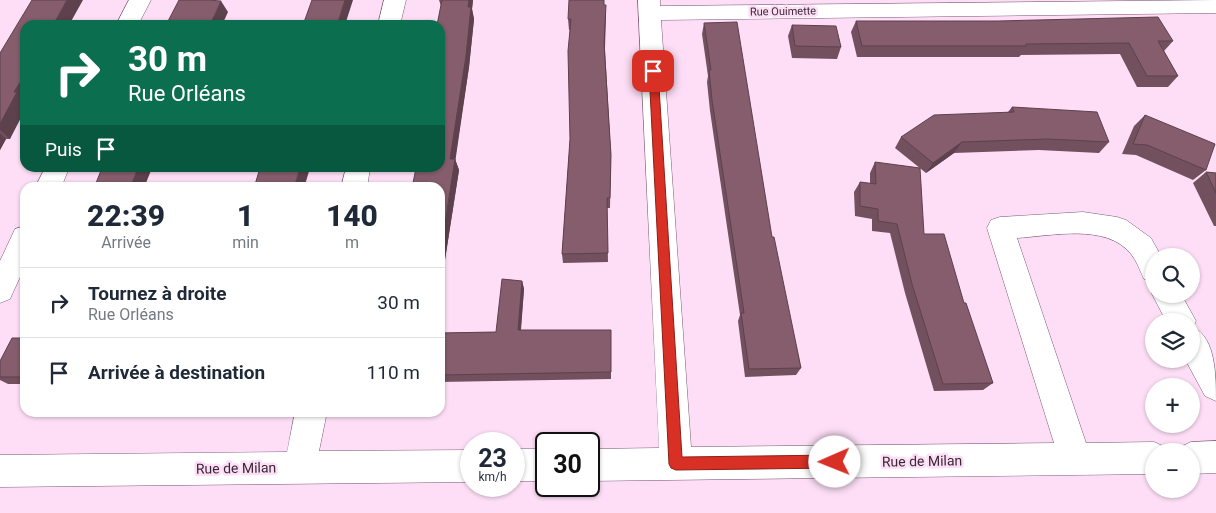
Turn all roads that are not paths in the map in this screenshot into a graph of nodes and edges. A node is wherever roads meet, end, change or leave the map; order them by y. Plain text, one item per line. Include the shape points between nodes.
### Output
1 (140, 0) edge
2 (395, 0) edge
3 (649, 6) edge
4 (1216, 6) edge
5 (130, 20) edge
6 (390, 20) edge
7 (20, 248) edge
8 (1145, 253) edge
9 (0, 290) edge
10 (1200, 357) edge
11 (1216, 386) edge
12 (310, 417) edge
13 (1145, 458) edge
14 (1200, 458) edge
15 (1216, 458) edge
16 (1074, 459) junction
17 (600, 464) edge
18 (676, 464) junction
19 (460, 466) edge
20 (300, 468) junction
21 (0, 471) edge

1 - 5 street
2 - 6 street
3 - 4 street, Rue Ouimette
3 - 18 street
7 - 9 street
8 - 16 street via 1141,246 1116,228 1083,223 1000,228
10 - 11 street
12 - 20 street
13 - 16 street, Rue de Milan
14 - 15 street
16 - 18 street, Rue de Milan
17 - 18 street, Rue de Milan
19 - 20 street, Rue de Milan
20 - 21 street, Rue de Milan

